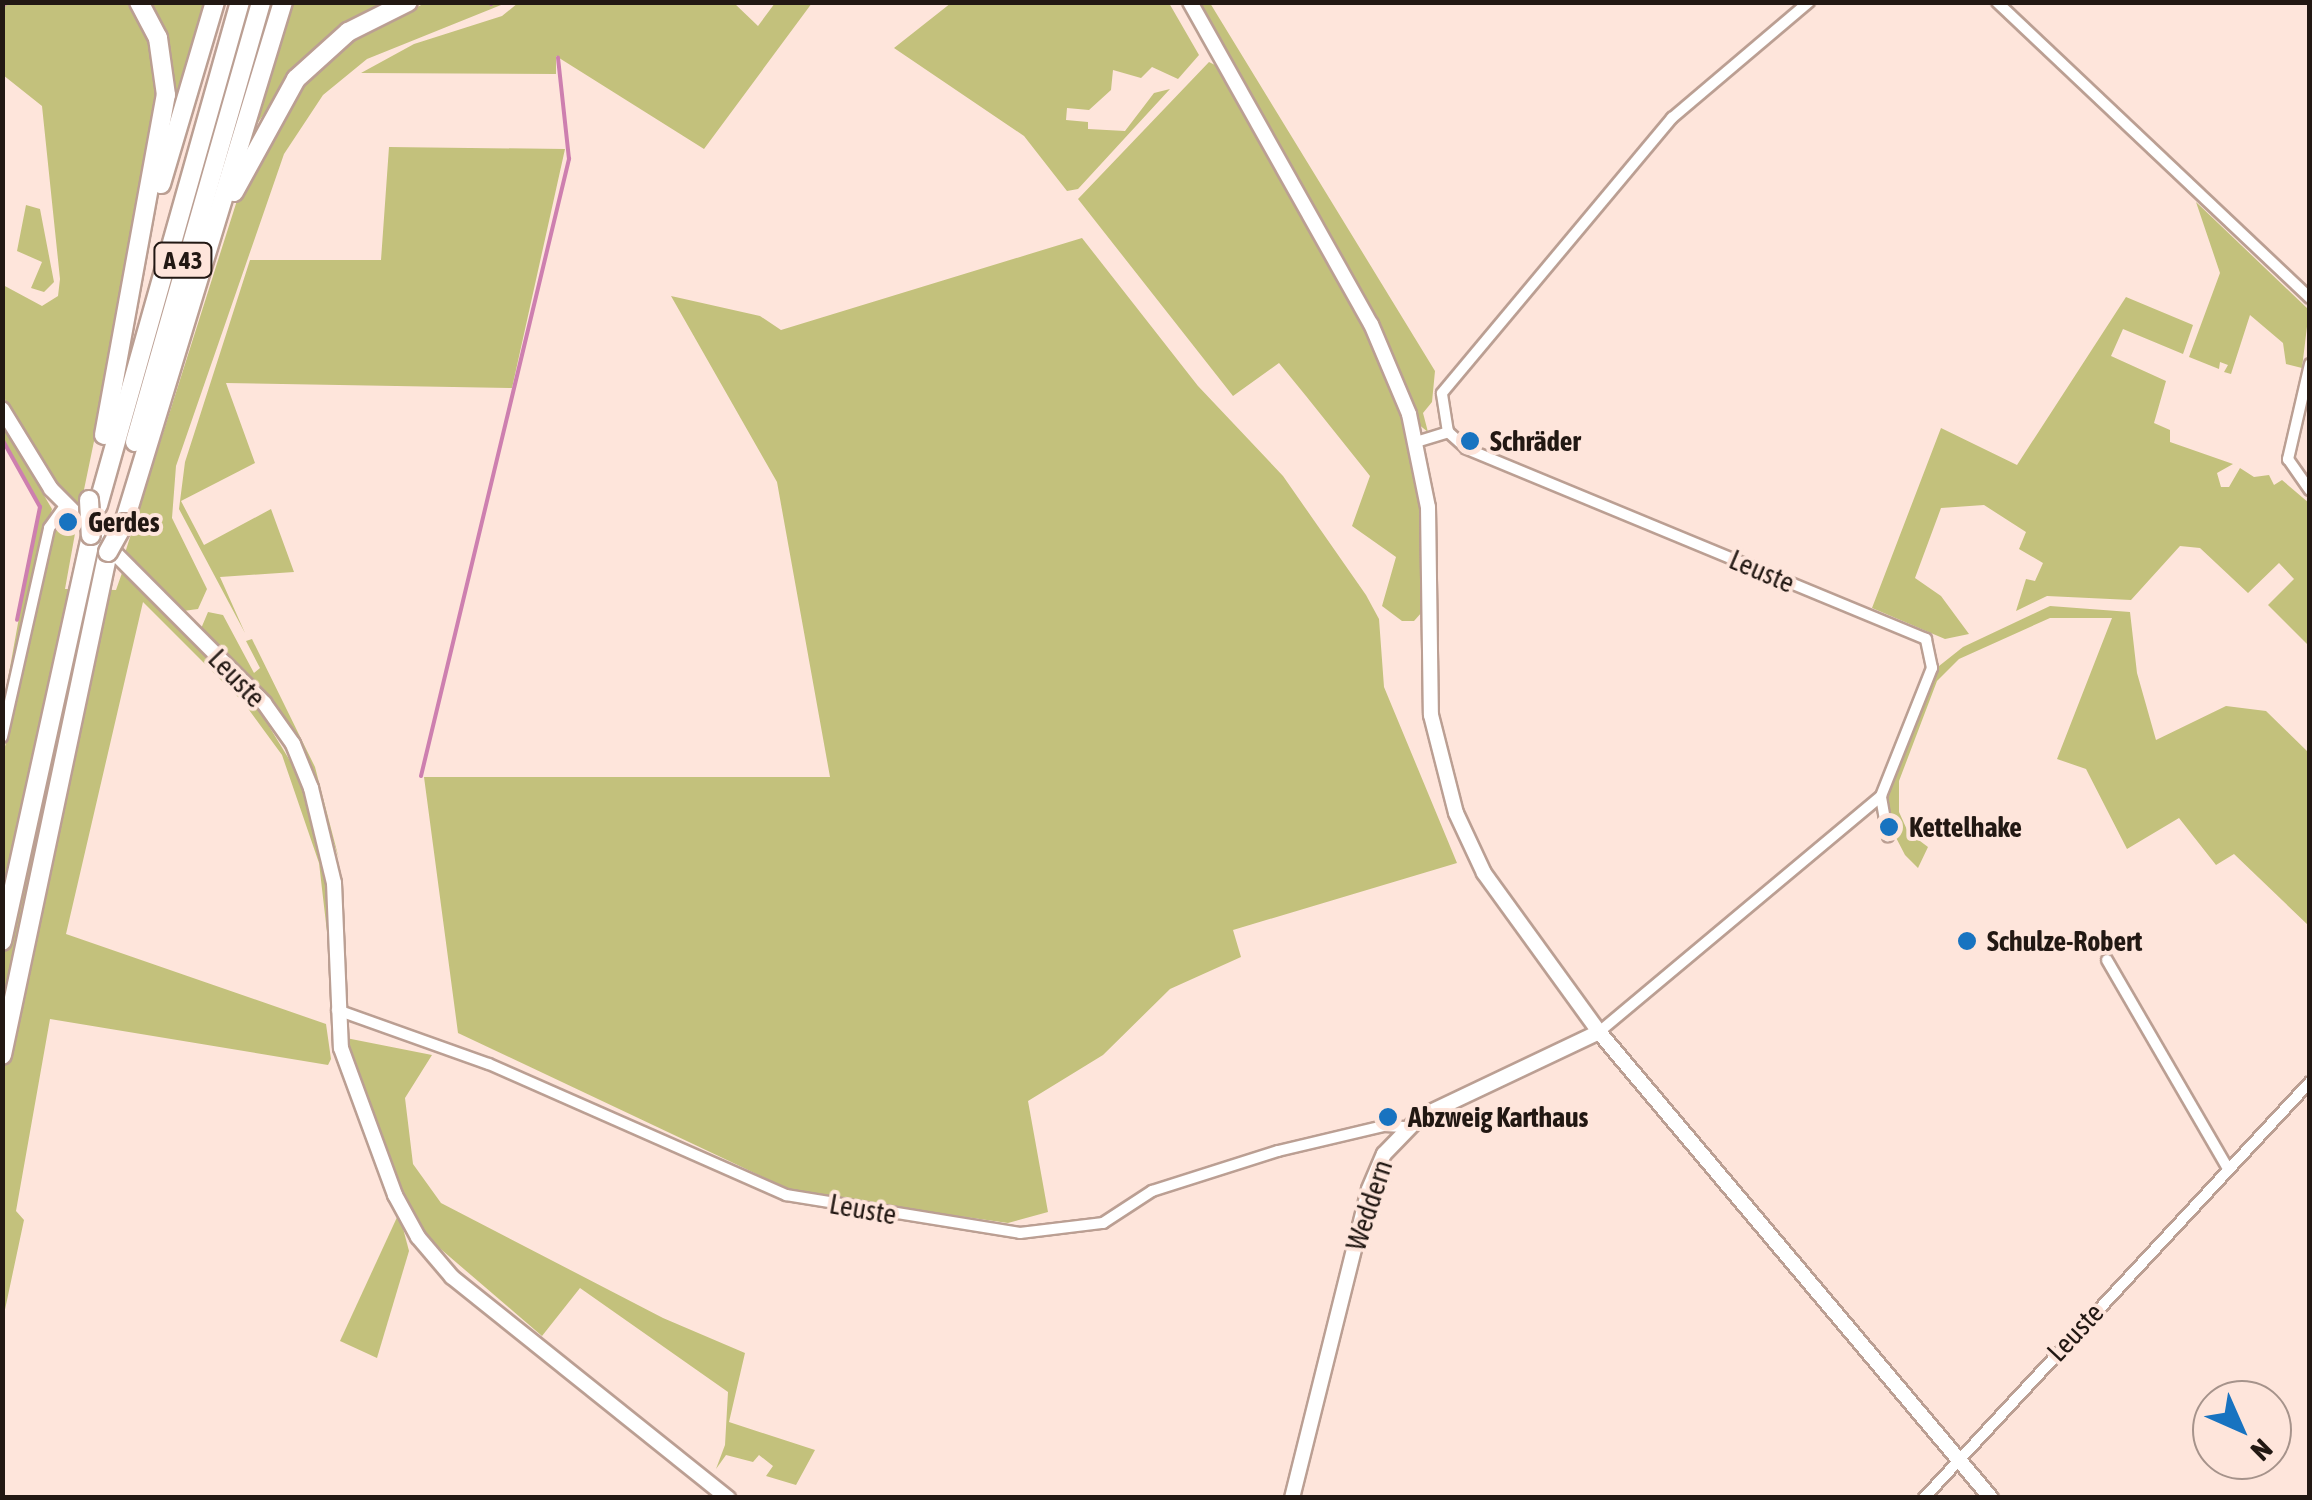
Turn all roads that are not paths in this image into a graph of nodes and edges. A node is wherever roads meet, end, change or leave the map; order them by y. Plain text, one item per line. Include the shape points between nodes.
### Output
1 (139, 2) edge
2 (215, 2) edge
3 (240, 2) edge
4 (261, 2) edge
5 (283, 2) edge
6 (408, 2) edge
7 (1190, 2) edge
8 (1809, 2) edge
9 (1997, 2) edge
10 (208, 252) junction
11 (138, 264) junction
12 (2310, 298) edge
13 (2310, 364) edge
14 (2, 409) edge
15 (1448, 432) junction
16 (1416, 442) junction
17 (2310, 490) edge
18 (94, 502) junction
19 (66, 505) junction
20 (120, 522) junction
21 (2, 736) edge
22 (1881, 796) junction
23 (1856, 821) junction
24 (2, 941) edge
25 (2107, 960) dead end
26 (337, 1010) junction
27 (1599, 1032) junction
28 (2, 1055) edge
29 (2310, 1082) edge
30 (1405, 1127) junction
31 (2228, 1169) junction
32 (1961, 1455) junction
33 (728, 1498) edge
34 (1292, 1498) edge
35 (1924, 1498) edge
36 (1991, 1498) edge

1 - 11 highway via 158,38 166,94
2 - 11 highway
3 - 18 highway, A 43
4 - 20 highway, A 43 via 173,298
5 - 10 highway
6 - 10 highway via 348,32 296,78 255,147
7 - 16 street via 1394,368
8 - 15 street via 1672,118 1496,326 1442,393
9 - 12 street
10 - 20 highway
11 - 18 highway
13 - 17 street via 2288,459
14 - 19 street, Leuste via 28,458
15 - 16 street
15 - 22 street, Leuste via 1466,448 1926,640 1932,668
16 - 27 street via 1428,507 1431,716 1456,813 1502,905
18 - 24 highway, A 43, bridge
19 - 21 street via 49,528
19 - 26 street, Leuste via 264,703 293,744 334,883
20 - 28 highway, A 43, bridge via 100,583
22 - 23 street, Leuste
22 - 23 street, Leuste via 1886,832
23 - 27 street, Leuste
25 - 31 street
26 - 30 street, Leuste via 489,1064 786,1195 1020,1233 1102,1223 1152,1191 1260,1156 1384,1126
26 - 33 street, Leuste via 346,1066 418,1238 452,1277
27 - 30 street, Weddern
27 - 32 street
29 - 31 street, Leuste
30 - 34 street, Weddern via 1369,1189
31 - 32 street, Leuste
32 - 35 street, Leuste
32 - 36 street

